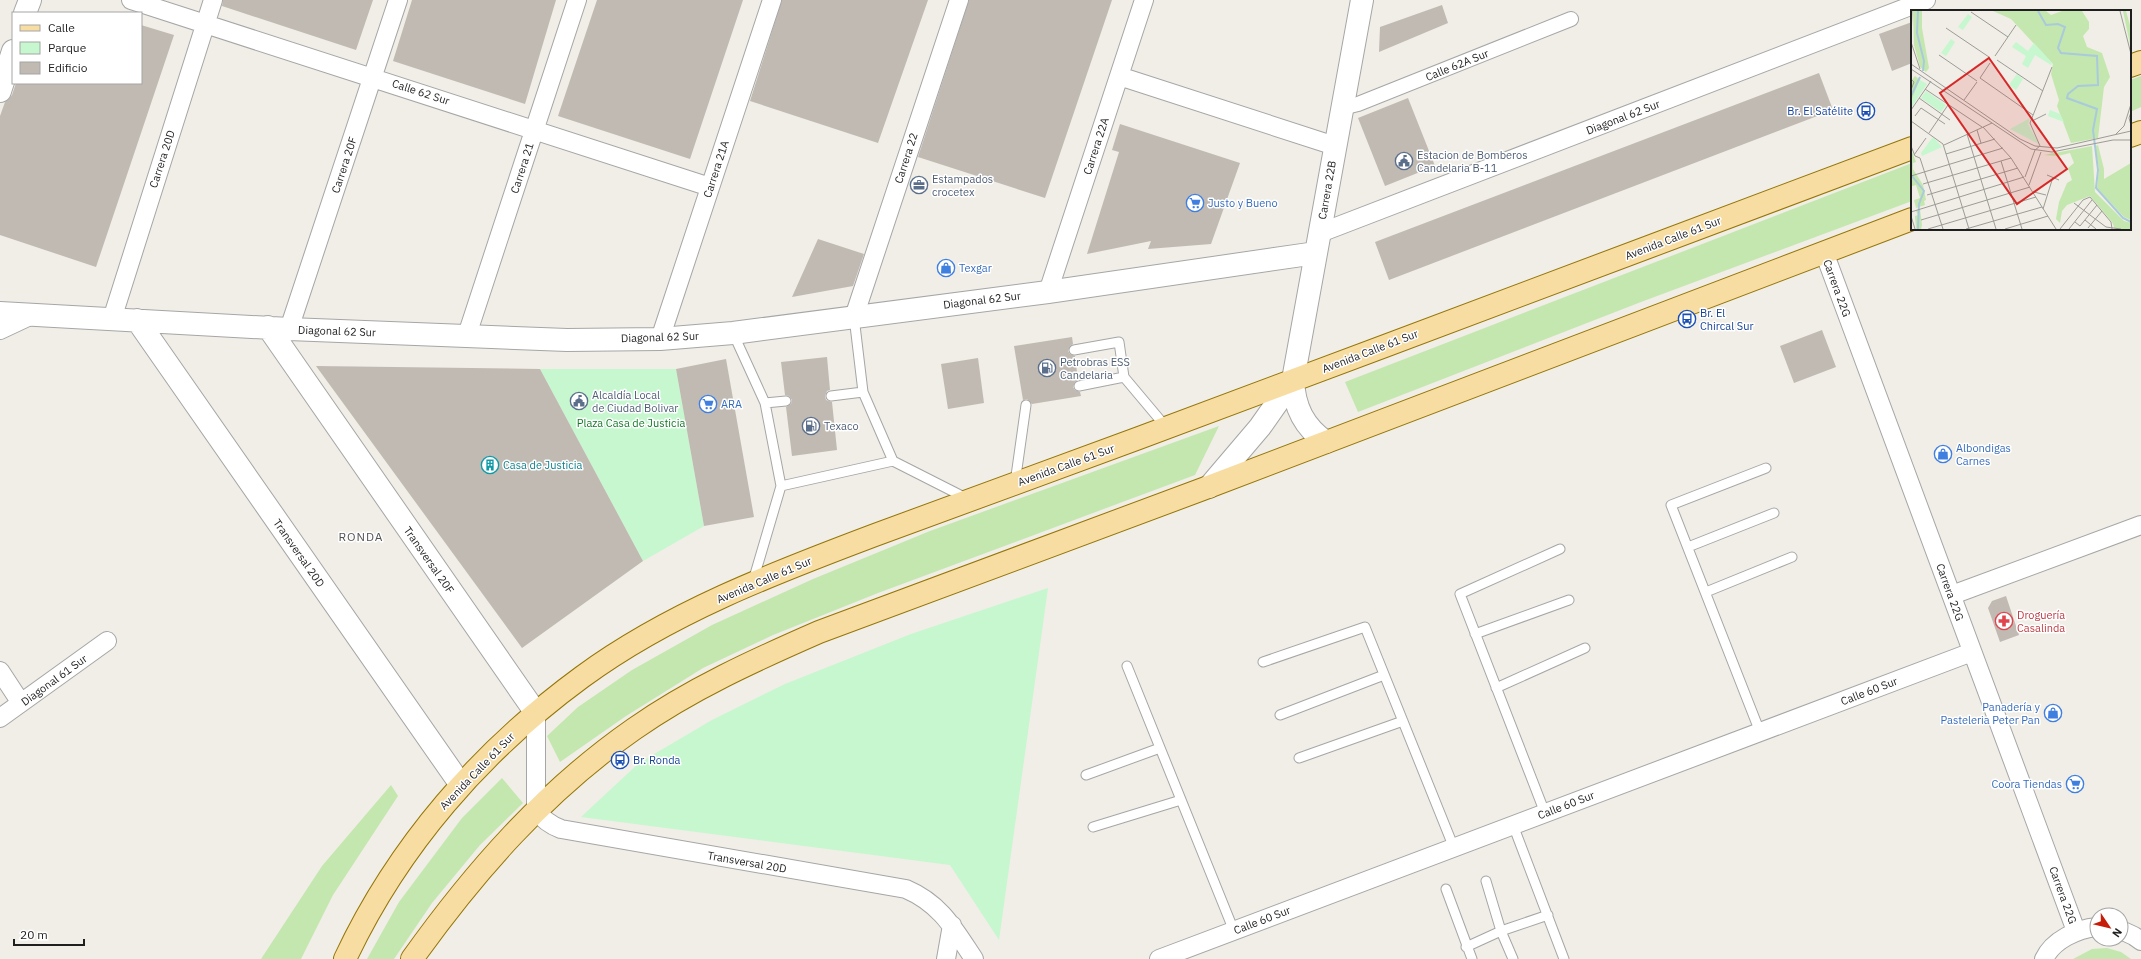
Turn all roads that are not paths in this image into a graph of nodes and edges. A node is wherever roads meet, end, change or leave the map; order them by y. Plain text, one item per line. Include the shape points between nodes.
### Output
1 (30, 0) edge
2 (131, 0) edge
3 (213, 0) edge
4 (398, 0) edge
5 (577, 0) edge
6 (772, 0) edge
7 (959, 0) edge
8 (1144, 0) edge
9 (1362, 0) edge
10 (1918, 1) edge
11 (26, 12) edge
12 (1571, 20) dead end
13 (205, 24) junction
14 (12, 54) edge
15 (2141, 62) edge
16 (2131, 66) edge
17 (1119, 76) junction
18 (373, 77) junction
19 (0, 91) edge
20 (1342, 108) junction
21 (535, 129) junction
22 (2141, 132) edge
23 (2131, 136) edge
24 (1335, 146) junction
25 (1911, 148) edge
26 (710, 187) junction
27 (1911, 219) edge
28 (1318, 243) junction
29 (1824, 252) junction
30 (1048, 292) junction
31 (0, 312) edge
32 (33, 314) junction
33 (854, 317) junction
34 (112, 319) junction
35 (137, 320) junction
36 (268, 327) junction
37 (289, 329) junction
38 (0, 330) edge
39 (733, 333) junction
40 (467, 335) junction
41 (660, 339) junction
42 (1074, 350) dead end
43 (1124, 377) junction
44 (1293, 380) junction
45 (1079, 386) dead end
46 (863, 392) junction
47 (831, 396) dead end
48 (786, 401) dead end
49 (765, 403) junction
50 (1026, 405) dead end
51 (1167, 428) junction
52 (1326, 442) junction
53 (893, 461) junction
54 (1766, 468) dead end
55 (1015, 483) junction
56 (781, 486) junction
57 (1209, 487) junction
58 (969, 500) junction
59 (1774, 513) dead end
60 (2141, 525) edge
61 (1688, 547) junction
62 (1560, 549) dead end
63 (1792, 557) dead end
64 (752, 584) junction
65 (1706, 592) junction
66 (1952, 595) junction
67 (1568, 600) dead end
68 (1475, 634) junction
69 (107, 641) dead end
70 (1585, 648) dead end
71 (1972, 652) junction
72 (1263, 662) dead end
73 (1127, 666) dead end
74 (0, 671) edge
75 (1384, 675) junction
76 (1496, 688) junction
77 (21, 703) junction
78 (536, 713) junction
79 (1280, 715) dead end
80 (0, 718) edge
81 (1403, 721) junction
82 (1760, 732) junction
83 (1160, 748) junction
84 (1299, 758) dead end
85 (1086, 775) dead end
86 (461, 784) junction
87 (1181, 800) junction
88 (536, 810) junction
89 (1545, 813) junction
90 (1514, 825) junction
91 (1094, 827) dead end
92 (1454, 848) junction
93 (1486, 881) dead end
94 (1446, 889) dead end
95 (1548, 915) junction
96 (952, 925) junction
97 (2089, 929) edge
98 (1234, 931) junction
99 (1501, 931) junction
100 (2076, 931) junction
101 (2129, 934) edge
102 (2141, 941) edge
103 (1466, 947) junction
104 (345, 959) edge
105 (412, 959) edge
106 (946, 959) edge
107 (974, 959) edge
108 (1159, 959) edge
109 (1472, 959) edge
110 (1513, 959) edge
111 (1564, 959) edge
112 (2044, 959) edge

1 - 11 street
2 - 13 street, Calle 62 Sur
3 - 13 street, Carrera 20D
4 - 18 street, Carrera 20F
5 - 21 street, Carrera 21
6 - 26 street, Carrera 21A
7 - 33 street, Carrera 22
8 - 17 street, Carrera 22A
9 - 20 street, Carrera 22B
10 - 28 street, Diagonal 62 Sur
12 - 20 street, Calle 62A Sur via 1358,104
13 - 18 street, Calle 62 Sur
13 - 34 street, Carrera 20D
14 - 19 street
15 - 16 main road
17 - 24 street
17 - 30 street, Carrera 22A
18 - 21 street, Calle 62 Sur
18 - 37 street, Carrera 20F
20 - 24 street, Carrera 22B
21 - 26 street, Calle 62 Sur
21 - 40 street, Carrera 21
22 - 23 main road
24 - 28 street, Carrera 22B
25 - 44 main road, Avenida Calle 61 Sur
26 - 41 street, Carrera 21A
27 - 29 main road
28 - 30 street, Diagonal 62 Sur
28 - 44 street, Carrera 22B
29 - 52 main road
29 - 66 street, Carrera 22G
30 - 33 street, Diagonal 62 Sur
31 - 32 street, Diagonal 62 Sur
32 - 34 street, Diagonal 62 Sur
32 - 38 street
33 - 39 street, Diagonal 62 Sur
33 - 46 lane
34 - 35 street, Diagonal 62 Sur
35 - 36 street, Diagonal 62 Sur
35 - 86 street, Transversal 20D
36 - 37 street, Diagonal 62 Sur
36 - 78 street, Transversal 20F
37 - 40 street, Diagonal 62 Sur
39 - 41 street, Diagonal 62 Sur
39 - 49 lane
40 - 41 street, Diagonal 62 Sur via 567,340
42 - 43 lane via 1119,342
43 - 45 lane
43 - 51 lane
44 - 51 main road, Avenida Calle 61 Sur
44 - 52 street, Carrera 22B via 1294,394 1305,424
44 - 57 street, Carrera 22B via 1260,427
46 - 47 lane
46 - 53 lane
48 - 49 lane
49 - 56 lane
50 - 55 lane
51 - 55 main road, Avenida Calle 61 Sur
52 - 57 main road
53 - 56 lane
53 - 58 lane
54 - 61 lane via 1671,505
55 - 58 main road, Avenida Calle 61 Sur
56 - 64 lane
57 - 88 main road via 848,621 768,654 635,728 598,756
58 - 64 main road, Avenida Calle 61 Sur
59 - 61 lane
60 - 66 street
61 - 65 lane
62 - 68 lane via 1460,594
63 - 65 lane
64 - 78 main road, Avenida Calle 61 Sur via 694,611 623,650
65 - 82 lane
66 - 71 street, Carrera 22G
67 - 68 lane
68 - 76 lane
69 - 77 street, Diagonal 61 Sur
70 - 76 lane
71 - 82 street, Calle 60 Sur
71 - 100 street, Carrera 22G
72 - 75 lane via 1365,627
73 - 83 lane
74 - 77 street
75 - 79 lane
75 - 81 lane
76 - 89 lane
77 - 80 street, Diagonal 61 Sur
78 - 86 main road, Avenida Calle 61 Sur via 497,747
78 - 88 street
81 - 84 lane
81 - 92 lane
82 - 89 street, Calle 60 Sur
83 - 85 lane
83 - 87 lane
86 - 104 main road, Avenida Calle 61 Sur via 408,851 364,921
87 - 91 lane
87 - 98 lane
88 - 96 street, Transversal 20D via 542,819 561,829 906,889 933,904
88 - 105 main road via 461,892
89 - 90 street, Calle 60 Sur
90 - 92 street, Calle 60 Sur
90 - 95 lane
92 - 98 street, Calle 60 Sur
93 - 99 lane
94 - 103 lane
95 - 99 lane
95 - 111 lane
96 - 106 street
96 - 107 street
97 - 100 street
98 - 108 street, Calle 60 Sur
99 - 103 lane
99 - 110 lane
100 - 112 street via 2059,941
101 - 102 street
103 - 109 lane

